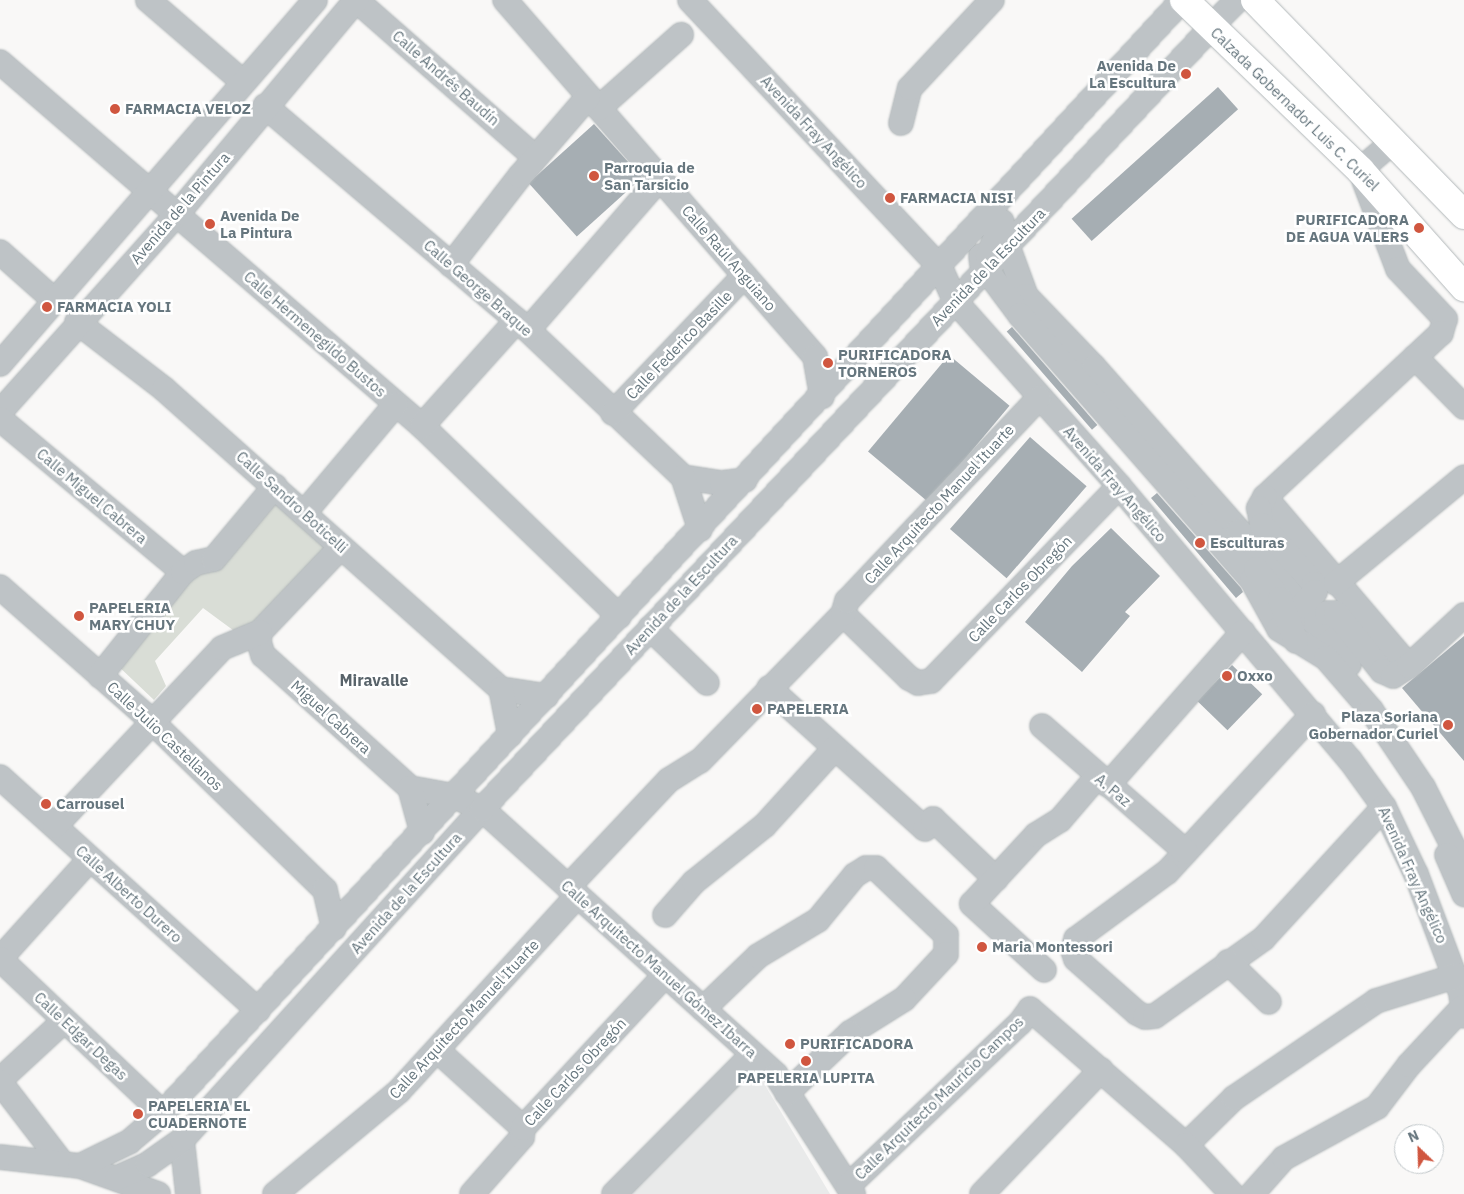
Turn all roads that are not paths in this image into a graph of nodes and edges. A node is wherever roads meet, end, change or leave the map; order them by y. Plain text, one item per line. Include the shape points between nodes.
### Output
1 (148, 0) edge
2 (315, 0) edge
3 (356, 0) edge
4 (505, 0) edge
5 (690, 0) edge
6 (992, 0) edge
7 (1237, 0) edge
8 (1255, 0) edge
9 (1198, 8) edge
10 (681, 35) dead end
11 (0, 62) edge
12 (243, 82) junction
13 (594, 103) junction
14 (265, 106) junction
15 (901, 123) dead end
16 (1394, 141) junction
17 (535, 157) junction
18 (1360, 170) junction
19 (660, 178) junction
20 (150, 190) junction
21 (178, 213) junction
22 (1464, 215) edge
23 (993, 242) junction
24 (0, 252) edge
25 (451, 265) junction
26 (940, 267) junction
27 (744, 276) junction
28 (1464, 286) edge
29 (958, 297) junction
30 (55, 302) junction
31 (78, 322) junction
32 (522, 325) junction
33 (815, 357) junction
34 (1415, 357) junction
35 (852, 363) junction
36 (0, 364) edge
37 (822, 396) junction
38 (1039, 398) junction
39 (395, 404) junction
40 (1464, 407) edge
41 (0, 412) edge
42 (613, 413) junction
43 (0, 419) edge
44 (422, 426) junction
45 (683, 477) junction
46 (1464, 477) edge
47 (745, 480) junction
48 (275, 486) junction
49 (1119, 486) junction
50 (1265, 496) junction
51 (306, 512) junction
52 (700, 529) junction
53 (341, 547) junction
54 (184, 572) junction
55 (1336, 583) junction
56 (0, 587) edge
57 (843, 614) junction
58 (1309, 614) junction
59 (1464, 615) edge
60 (619, 616) junction
61 (650, 628) junction
62 (1243, 632) junction
63 (259, 637) junction
64 (1294, 638) junction
65 (1409, 666) junction
66 (100, 676) junction
67 (707, 683) dead end
68 (769, 688) junction
69 (501, 689) junction
70 (546, 696) junction
71 (1313, 714) junction
72 (153, 723) junction
73 (1042, 726) dead end
74 (510, 735) junction
75 (835, 748) junction
76 (0, 777) edge
77 (1102, 781) junction
78 (410, 788) junction
79 (454, 796) junction
80 (1384, 807) junction
81 (482, 809) junction
82 (55, 826) junction
83 (422, 832) junction
84 (1464, 836) edge
85 (1186, 852) junction
86 (90, 859) junction
87 (1464, 868) edge
88 (996, 878) junction
89 (325, 890) junction
90 (368, 890) junction
91 (573, 891) junction
92 (1464, 894) edge
93 (664, 915) dead end
94 (334, 928) junction
95 (0, 959) edge
96 (1228, 962) junction
97 (1044, 970) dead end
98 (665, 975) junction
99 (1460, 978) edge
100 (1269, 1002) dead end
101 (703, 1009) junction
102 (258, 1010) junction
103 (1463, 1012) edge
104 (64, 1020) junction
105 (438, 1052) junction
106 (753, 1054) junction
107 (1101, 1070) junction
108 (0, 1081) edge
109 (788, 1093) junction
110 (163, 1113) junction
111 (523, 1128) junction
112 (182, 1140) junction
113 (1186, 1145) junction
114 (0, 1157) edge
115 (71, 1165) junction
116 (127, 1186) edge
117 (483, 1190) edge
118 (851, 1190) edge
119 (1226, 1192) edge
120 (158, 1194) edge
121 (188, 1194) edge
122 (275, 1194) edge
123 (614, 1194) edge
124 (982, 1194) edge
125 (1252, 1194) edge

1 - 12 street
2 - 12 street
3 - 14 street, Avenida de la Pintura
3 - 17 street, Calle Andrés Baudín
4 - 13 street, Calle Raúl Anguiano
5 - 26 street, Avenida Fray Angélico
6 - 15 street via 910,88
7 - 9 street, Avenida de la Escultura
8 - 16 main road
9 - 18 main road, Calzada Gobernador Luis C. Curiel
9 - 23 street, Avenida de la Escultura
9 - 23 street, Avenida de la Escultura
10 - 13 street
11 - 20 street, Calle Hermenegildo Bustos
12 - 20 street
13 - 17 street
13 - 19 street, Calle Raúl Anguiano
14 - 21 street, Avenida de la Pintura
14 - 25 street, Calle George Braque
16 - 18 street
16 - 22 main road
17 - 25 street
18 - 28 main road, Calzada Gobernador Luis C. Curiel
18 - 34 street via 1398,269 1444,319 1441,333
19 - 27 street, Calle Raúl Anguiano
19 - 32 street
20 - 21 street, Calle Hermenegildo Bustos
20 - 30 street
21 - 31 street, Avenida de la Pintura
21 - 39 street, Calle Hermenegildo Bustos
23 - 26 street, Avenida de la Escultura
23 - 29 street, Avenida de la Escultura
23 - 29 street via 961,261 956,278
23 - 58 street via 1026,296 1094,366
23 - 64 street via 1027,323 1252,580 1279,629
24 - 30 street
25 - 32 street, Calle George Braque
26 - 29 street, Avenida Fray Angélico
26 - 35 street, Avenida de la Escultura
27 - 33 street, Calle Raúl Anguiano
27 - 42 street, Calle Federico Basille
29 - 38 street, Avenida Fray Angélico
29 - 61 street, Avenida de la Escultura
29 - 99 street via 1349,746 1383,795 1412,850
30 - 36 street
31 - 41 street, Avenida de la Pintura
31 - 48 street, Calle Sandro Boticelli via 164,388
32 - 42 street, Calle George Braque
32 - 44 street
33 - 35 street
33 - 37 street
34 - 40 street
34 - 50 street
35 - 37 street, Avenida de la Escultura
37 - 47 street, Avenida de la Escultura
38 - 49 street, Avenida Fray Angélico
38 - 57 street, Calle Arquitecto Manuel Ituarte via 847,601
39 - 44 street, Calle Hermenegildo Bustos
39 - 51 street
42 - 45 street, Calle George Braque
43 - 54 street, Calle Miguel Cabrera
44 - 60 street, Calle Hermenegildo Bustos
45 - 47 street via 722,483
45 - 52 street, Calle George Braque
46 - 55 street
47 - 52 street, Avenida de la Escultura
48 - 51 street, Calle Sandro Boticelli
48 - 54 street via 214,559 196,563
49 - 57 street, Calle Carlos Obregón via 931,681 918,683 909,678
49 - 62 street, Avenida Fray Angélico
50 - 55 street
50 - 58 street via 1259,508 1262,525 1314,584
51 - 53 street, Calle Sandro Boticelli
52 - 60 street, Avenida de la Escultura
53 - 63 street
53 - 69 street, Calle Sandro Boticelli
54 - 66 street
55 - 65 street
56 - 66 street, Calle Julio Castellanos
57 - 68 street, Calle Arquitecto Manuel Ituarte
58 - 65 street via 1336,613 1387,675 1393,676
58 - 84 street via 1387,716
59 - 65 street
60 - 70 street, Avenida de la Escultura
61 - 67 street
61 - 81 street, Avenida de la Escultura
62 - 71 street, Avenida Fray Angélico
62 - 77 street
63 - 72 street via 222,648
63 - 78 street, Miguel Cabrera via 263,655
64 - 87 street via 1326,658 1389,734 1423,786
64 - 92 street via 1403,772 1442,843
66 - 72 street, Calle Julio Castellanos
68 - 75 street
68 - 91 street, Calle Arquitecto Manuel Ituarte via 700,761 669,780
69 - 70 street
69 - 74 street
70 - 74 street, Avenida de la Escultura
71 - 80 street, Avenida Fray Angélico
71 - 85 street
72 - 82 street
72 - 89 street, Calle Julio Castellanos
73 - 77 street, A. Paz
74 - 79 street, Avenida de la Escultura
75 - 88 street via 924,829 934,819
75 - 93 street via 764,826 694,882
76 - 82 street, Calle Alberto Durero
77 - 85 street, A. Paz
77 - 88 street via 1060,820 1036,835
78 - 79 street
78 - 83 street
79 - 81 street, Calle Arquitecto Manuel Gómez Ibarra
79 - 83 street, Avenida de la Escultura
80 - 96 street via 1263,939
80 - 99 street, Avenida Fray Angélico
81 - 91 street, Calle Arquitecto Manuel Gómez Ibarra
81 - 112 street, Avenida de la Escultura
82 - 86 street, Calle Alberto Durero
83 - 90 street, Avenida de la Escultura
85 - 96 street via 1167,872 1076,939 1073,950 1076,959 1146,1017 1155,1016
86 - 95 street
86 - 102 street, Calle Alberto Durero
88 - 97 street via 972,904
89 - 90 street
89 - 94 street
90 - 94 street, Avenida de la Escultura
91 - 98 street, Calle Arquitecto Manuel Gómez Ibarra
91 - 105 street, Calle Arquitecto Manuel Ituarte
94 - 102 street, Avenida de la Escultura
95 - 104 street, Calle Edgar Degas
96 - 100 street
98 - 101 street, Calle Arquitecto Manuel Gómez Ibarra
98 - 111 street, Calle Carlos Obregón
99 - 103 street, Avenida Fray Angélico
99 - 113 street via 1376,1002 1234,1098
101 - 106 street, Calle Arquitecto Manuel Gómez Ibarra
101 - 109 street via 758,956 818,920 855,875 866,868 876,868 946,935 946,954 904,999 850,1033
102 - 110 street, Avenida de la Escultura
103 - 125 street via 1409,1065 1377,1107 1284,1158
104 - 108 street
104 - 110 street, Calle Edgar Degas
105 - 111 street
105 - 122 street, Calle Arquitecto Manuel Ituarte via 399,1091
106 - 109 street, Calle Arquitecto Manuel Gómez Ibarra via 776,1075
106 - 123 street
107 - 113 street
107 - 118 street, Calle Arquitecto Mauricio Campos via 1030,1009 1020,1023
107 - 124 street
108 - 115 street
109 - 118 street, Calle Arquitecto Manuel Gómez Ibarra
110 - 115 street, Avenida de la Escultura via 129,1142
111 - 117 street, Calle Carlos Obregón via 522,1137
112 - 116 street, Avenida de la Escultura
112 - 121 street
113 - 119 street
114 - 115 street
115 - 116 street
116 - 120 street

